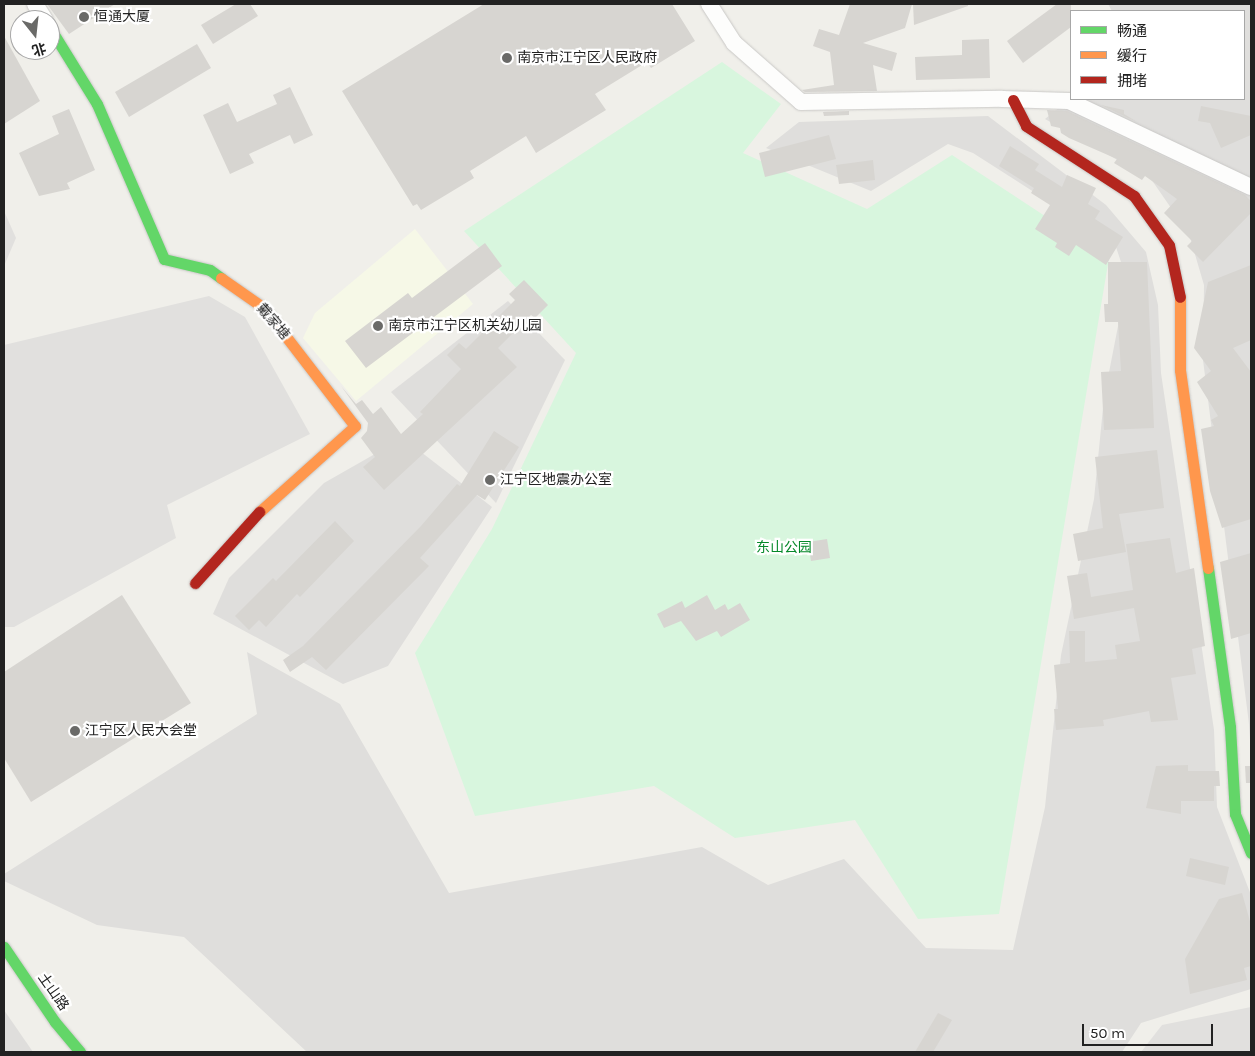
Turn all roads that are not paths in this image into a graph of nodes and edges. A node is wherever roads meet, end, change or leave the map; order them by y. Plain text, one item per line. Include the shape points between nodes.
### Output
1 (709, 4) edge
2 (60, 44) edge
3 (1013, 100) junction
4 (1251, 187) edge
5 (195, 583) dead end
6 (1251, 853) edge
7 (4, 948) edge
8 (80, 1052) edge

1 - 3 street via 734,42 801,102
2 - 5 street, 戴家塘 via 97,104 164,259 210,270 264,308 355,426 258,513
3 - 4 street via 1070,101
3 - 6 street via 1026,126 1134,196 1169,245 1181,301 1180,370 1230,727 1235,814
7 - 8 street, 土山路

